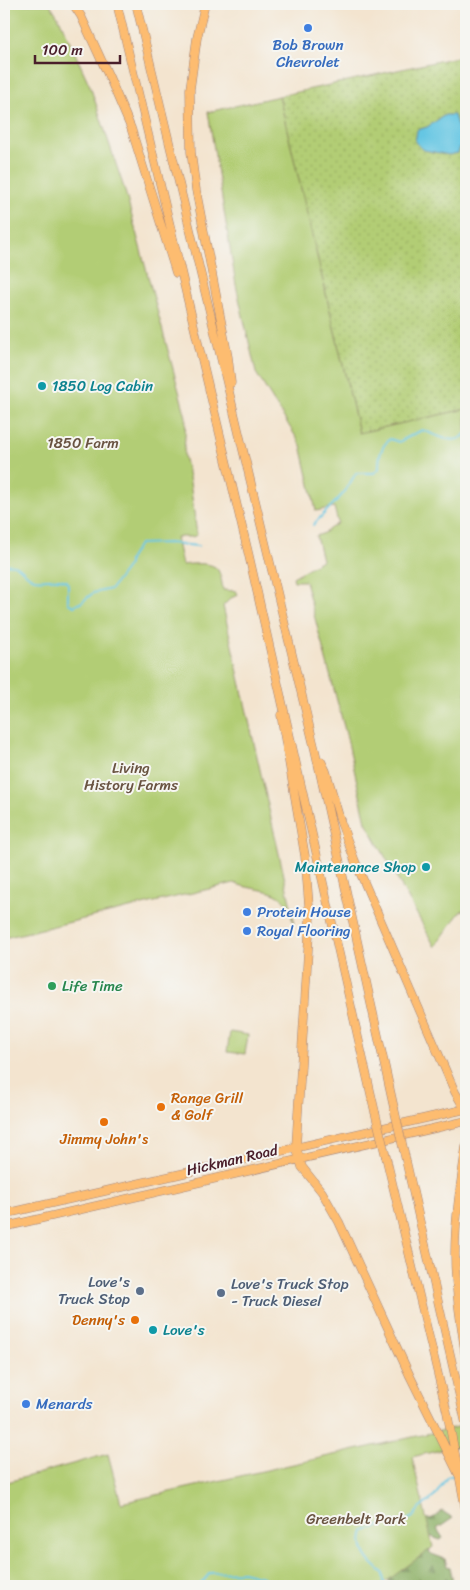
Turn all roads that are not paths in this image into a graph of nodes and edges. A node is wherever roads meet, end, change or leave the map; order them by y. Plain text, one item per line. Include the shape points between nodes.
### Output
1 (73, 4) edge
2 (117, 4) edge
3 (136, 4) edge
4 (205, 4) edge
5 (195, 334) junction
6 (235, 418) junction
7 (273, 661) junction
8 (315, 750) junction
9 (466, 1110) edge
10 (466, 1121) edge
11 (296, 1147) junction
12 (466, 1147) edge
13 (299, 1159) junction
14 (4, 1214) edge
15 (4, 1227) edge
16 (466, 1358) edge
17 (466, 1424) edge
18 (459, 1475) junction
19 (466, 1511) edge

1 - 5 highway via 131,128
2 - 5 highway
3 - 6 highway
4 - 6 highway via 190,89 191,152 228,357
5 - 7 highway
6 - 8 highway
7 - 11 highway via 305,856 310,918
7 - 18 highway, bridge
8 - 9 highway via 326,771 356,861 455,1092
8 - 17 highway, bridge
9 - 11 highway, Hickman Road
10 - 13 highway, Hickman Road
11 - 13 highway
11 - 14 highway, Hickman Road
12 - 16 highway via 455,1254
13 - 15 highway, Hickman Road
13 - 18 highway via 339,1222
18 - 19 highway

